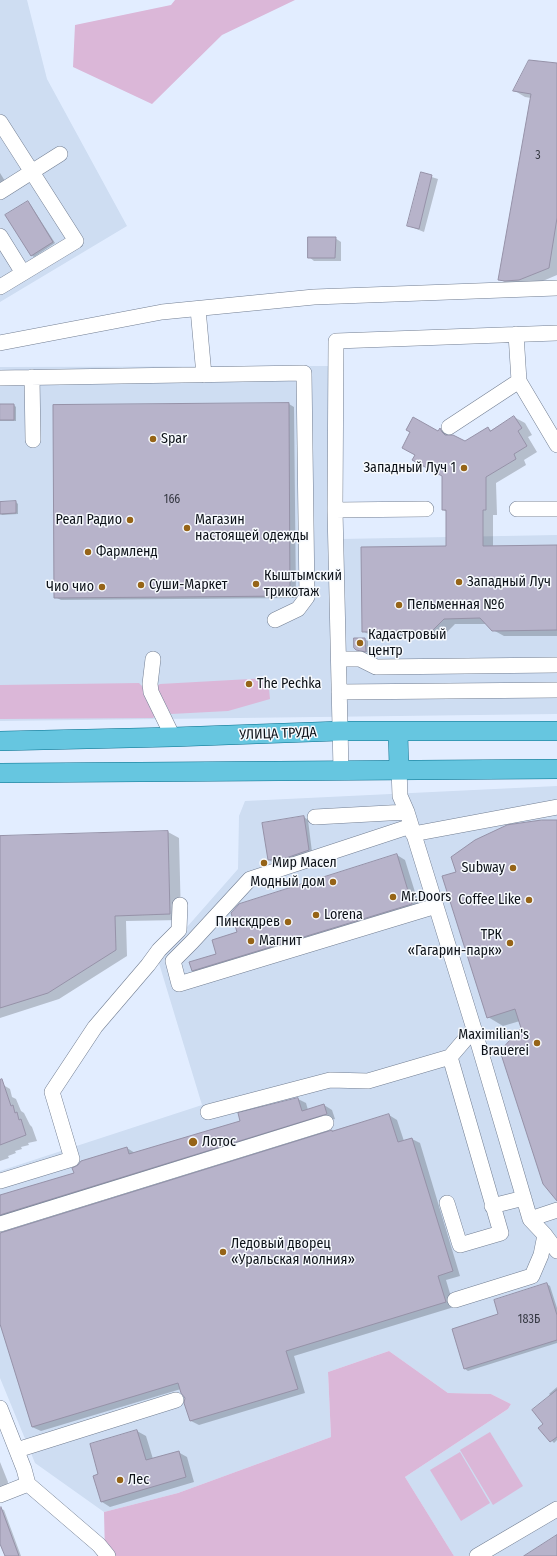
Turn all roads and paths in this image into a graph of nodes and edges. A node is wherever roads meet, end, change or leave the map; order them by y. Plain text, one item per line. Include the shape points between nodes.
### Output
1 (0, 122) edge
2 (60, 154) dead end
3 (31, 172) junction
4 (0, 192) edge
5 (0, 236) edge
6 (23, 273) junction
7 (0, 287) edge
8 (557, 288) edge
9 (198, 308) junction
10 (557, 333) edge
11 (516, 334) junction
12 (0, 343) edge
13 (204, 374) junction
14 (32, 377) junction
15 (0, 378) edge
16 (519, 381) junction
17 (449, 427) dead end
18 (33, 440) dead end
19 (557, 445) edge
20 (516, 508) dead end
21 (426, 509) dead end
22 (557, 509) edge
23 (335, 510) junction
24 (275, 620) dead end
25 (153, 659) dead end
26 (339, 659) junction
27 (557, 665) edge
28 (557, 690) edge
29 (339, 692) junction
30 (398, 731) junction
31 (557, 731) edge
32 (340, 732) junction
33 (173, 737) junction
34 (0, 741) edge
35 (557, 769) edge
36 (341, 770) junction
37 (399, 770) junction
38 (0, 773) edge
39 (557, 807) edge
40 (406, 812) junction
41 (315, 817) dead end
42 (412, 830) junction
43 (180, 905) dead end
44 (436, 906) junction
45 (474, 1029) junction
46 (450, 1057) junction
47 (208, 1112) dead end
48 (326, 1124) dead end
49 (0, 1181) edge
50 (524, 1198) junction
51 (447, 1203) dead end
52 (492, 1206) junction
53 (557, 1210) edge
54 (530, 1219) junction
55 (0, 1224) edge
56 (545, 1235) junction
57 (557, 1251) edge
58 (455, 1300) dead end
59 (176, 1400) dead end
60 (0, 1408) edge
61 (16, 1450) junction
62 (28, 1484) junction
63 (0, 1495) edge
64 (557, 1509) edge
65 (108, 1556) edge
66 (477, 1556) edge

1 - 3 lane
2 - 3 lane
3 - 4 lane
3 - 6 lane via 76,241
5 - 6 lane
6 - 7 lane
8 - 9 lane via 314,297
9 - 12 lane via 162,312
9 - 13 lane
10 - 11 lane
11 - 16 lane
11 - 23 lane via 336,341
13 - 14 lane
13 - 24 lane via 304,373 306,597 298,610
14 - 15 lane
14 - 18 lane
16 - 17 lane
16 - 19 lane
20 - 22 lane
21 - 23 lane
23 - 26 lane
25 - 33 lane via 151,692
26 - 27 lane via 360,660 376,667
26 - 29 lane
28 - 29 lane
29 - 32 lane
30 - 31 main road, УЛИЦА ТРУДА
30 - 32 main road, УЛИЦА ТРУДА
30 - 37 main road
32 - 33 main road, УЛИЦА ТРУДА
32 - 36 lane
33 - 34 main road, УЛИЦА ТРУДА
35 - 37 main road
36 - 37 main road
36 - 38 main road
37 - 40 lane via 400,796
39 - 42 lane
40 - 41 lane
40 - 42 lane
42 - 44 lane
42 - 44 lane via 250,879 173,961 179,984
43 - 49 lane via 178,930 158,950 95,1027 52,1092 72,1159
44 - 45 lane
45 - 46 lane
45 - 50 lane
46 - 47 lane via 368,1081 330,1080
46 - 52 lane
48 - 55 lane
50 - 52 lane
50 - 54 lane
51 - 52 lane via 460,1245 501,1233
53 - 54 lane
54 - 56 lane
56 - 57 lane
56 - 58 lane via 532,1276
59 - 61 lane
60 - 61 lane
61 - 62 lane
62 - 63 lane
62 - 65 lane via 99,1545
64 - 66 lane

